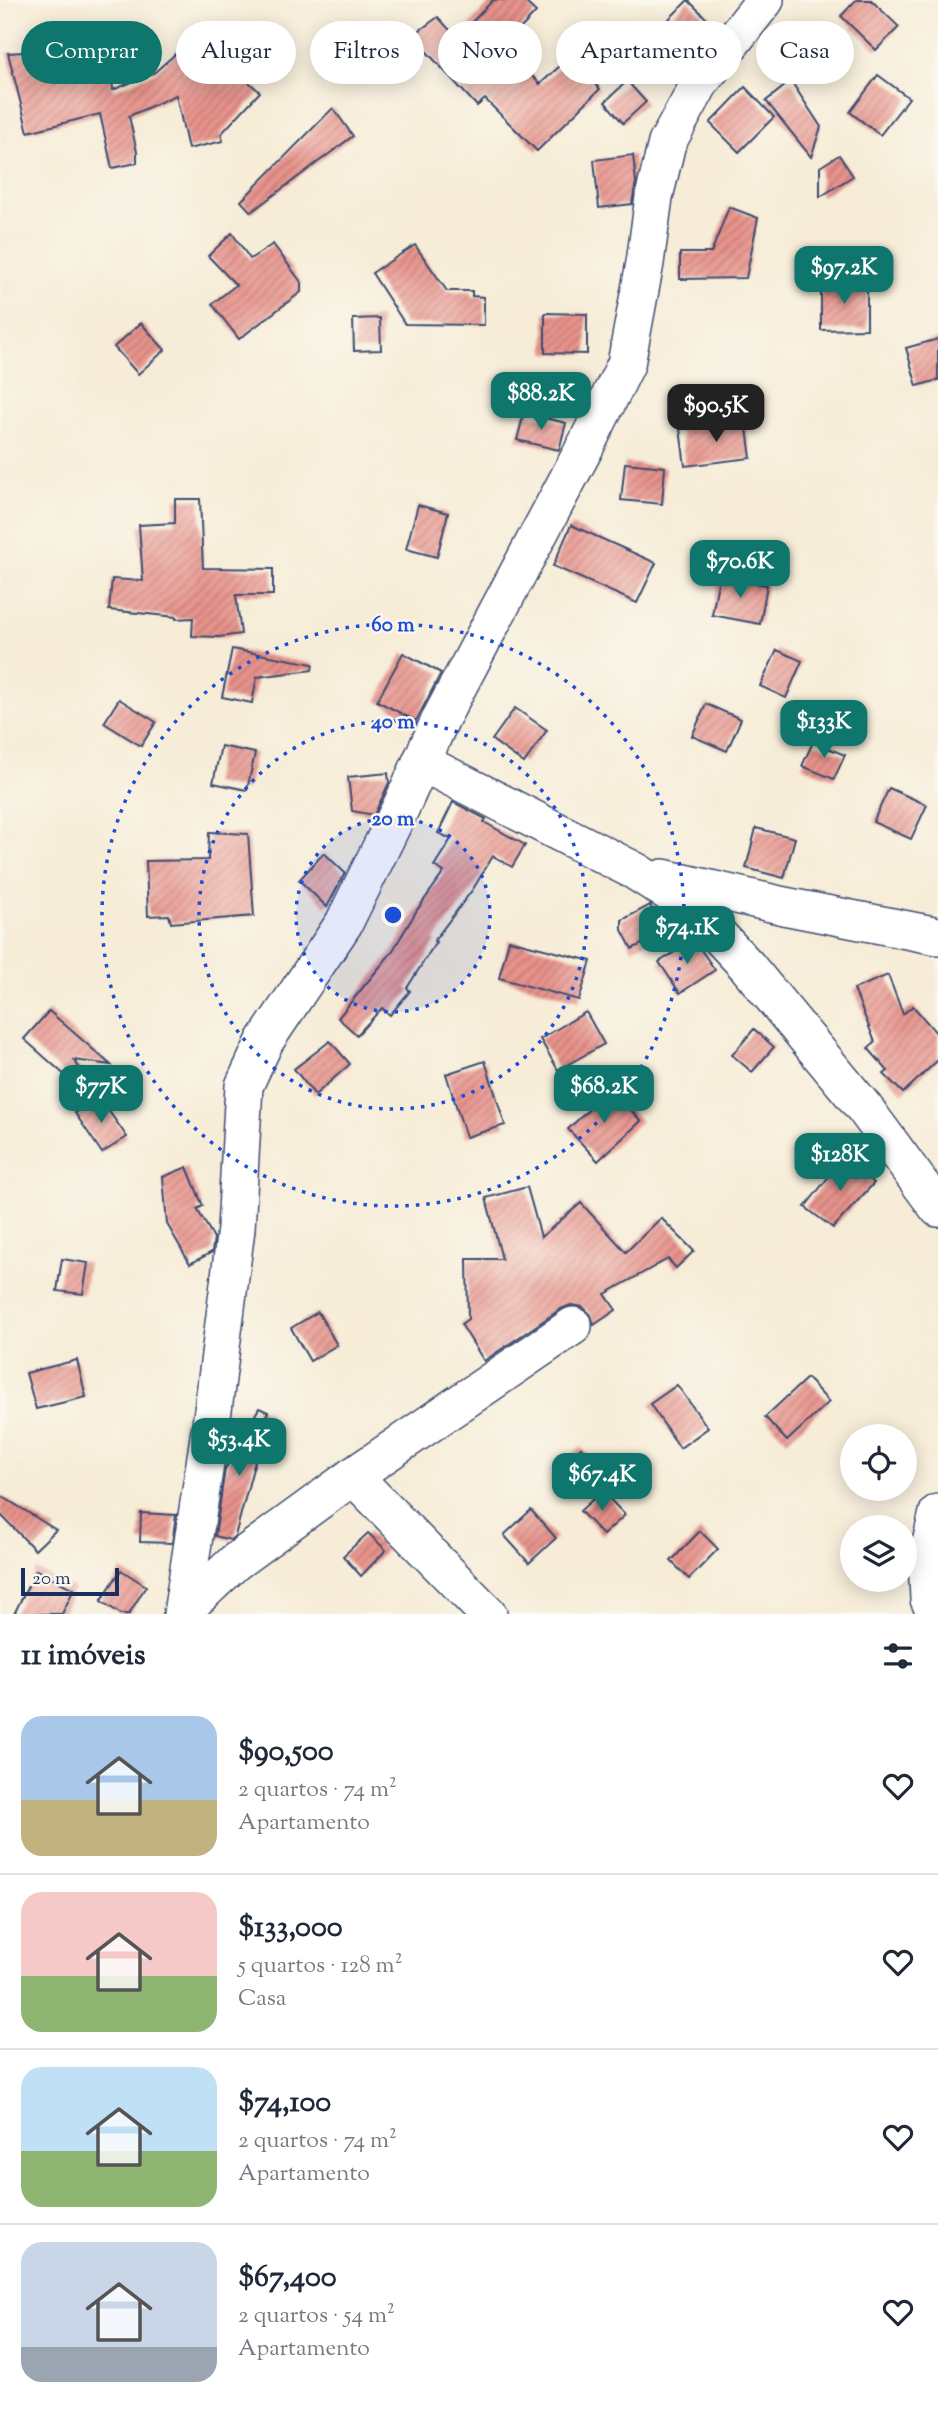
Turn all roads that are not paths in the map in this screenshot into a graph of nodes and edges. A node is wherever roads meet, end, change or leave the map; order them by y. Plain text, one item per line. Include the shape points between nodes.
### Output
1 (765, 0) edge
2 (421, 762) junction
3 (635, 871) junction
4 (938, 936) edge
5 (938, 1208) edge
6 (573, 1326) dead end
7 (353, 1476) junction
8 (938, 1513) edge
9 (183, 1612) edge
10 (488, 1614) edge
11 (936, 1614) edge

1 - 2 street via 701,81 667,143 626,364
2 - 3 street
2 - 9 street via 344,923 265,1041 244,1086 236,1229
3 - 4 street
3 - 5 street via 692,907 747,966 865,1109
6 - 7 street
7 - 9 street via 235,1562
7 - 10 street
8 - 11 street via 927,1560 929,1599

